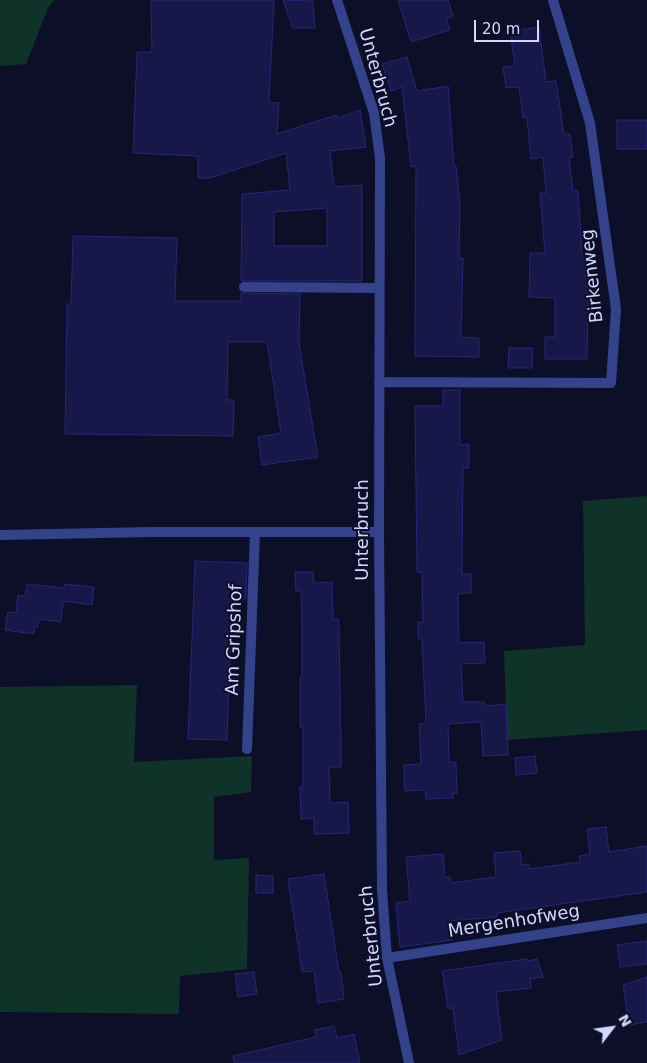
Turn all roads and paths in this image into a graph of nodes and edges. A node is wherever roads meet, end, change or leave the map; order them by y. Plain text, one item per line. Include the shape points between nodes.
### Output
1 (338, 0) edge
2 (554, 0) edge
3 (244, 287) dead end
4 (379, 288) junction
5 (379, 382) junction
6 (255, 532) junction
7 (379, 532) junction
8 (0, 535) edge
9 (247, 749) dead end
10 (647, 918) edge
11 (387, 958) junction
12 (409, 1063) edge

1 - 4 street, Unterbruch via 374,113 380,158
2 - 5 street, Birkenweg via 590,123 616,309 611,383
3 - 4 street
4 - 5 street, Unterbruch
5 - 7 street, Unterbruch
6 - 7 street
6 - 8 street
6 - 9 street, Am Gripshof
7 - 11 street, Unterbruch via 382,890
10 - 11 street, Mergenhofweg
11 - 12 street, Unterbruch

